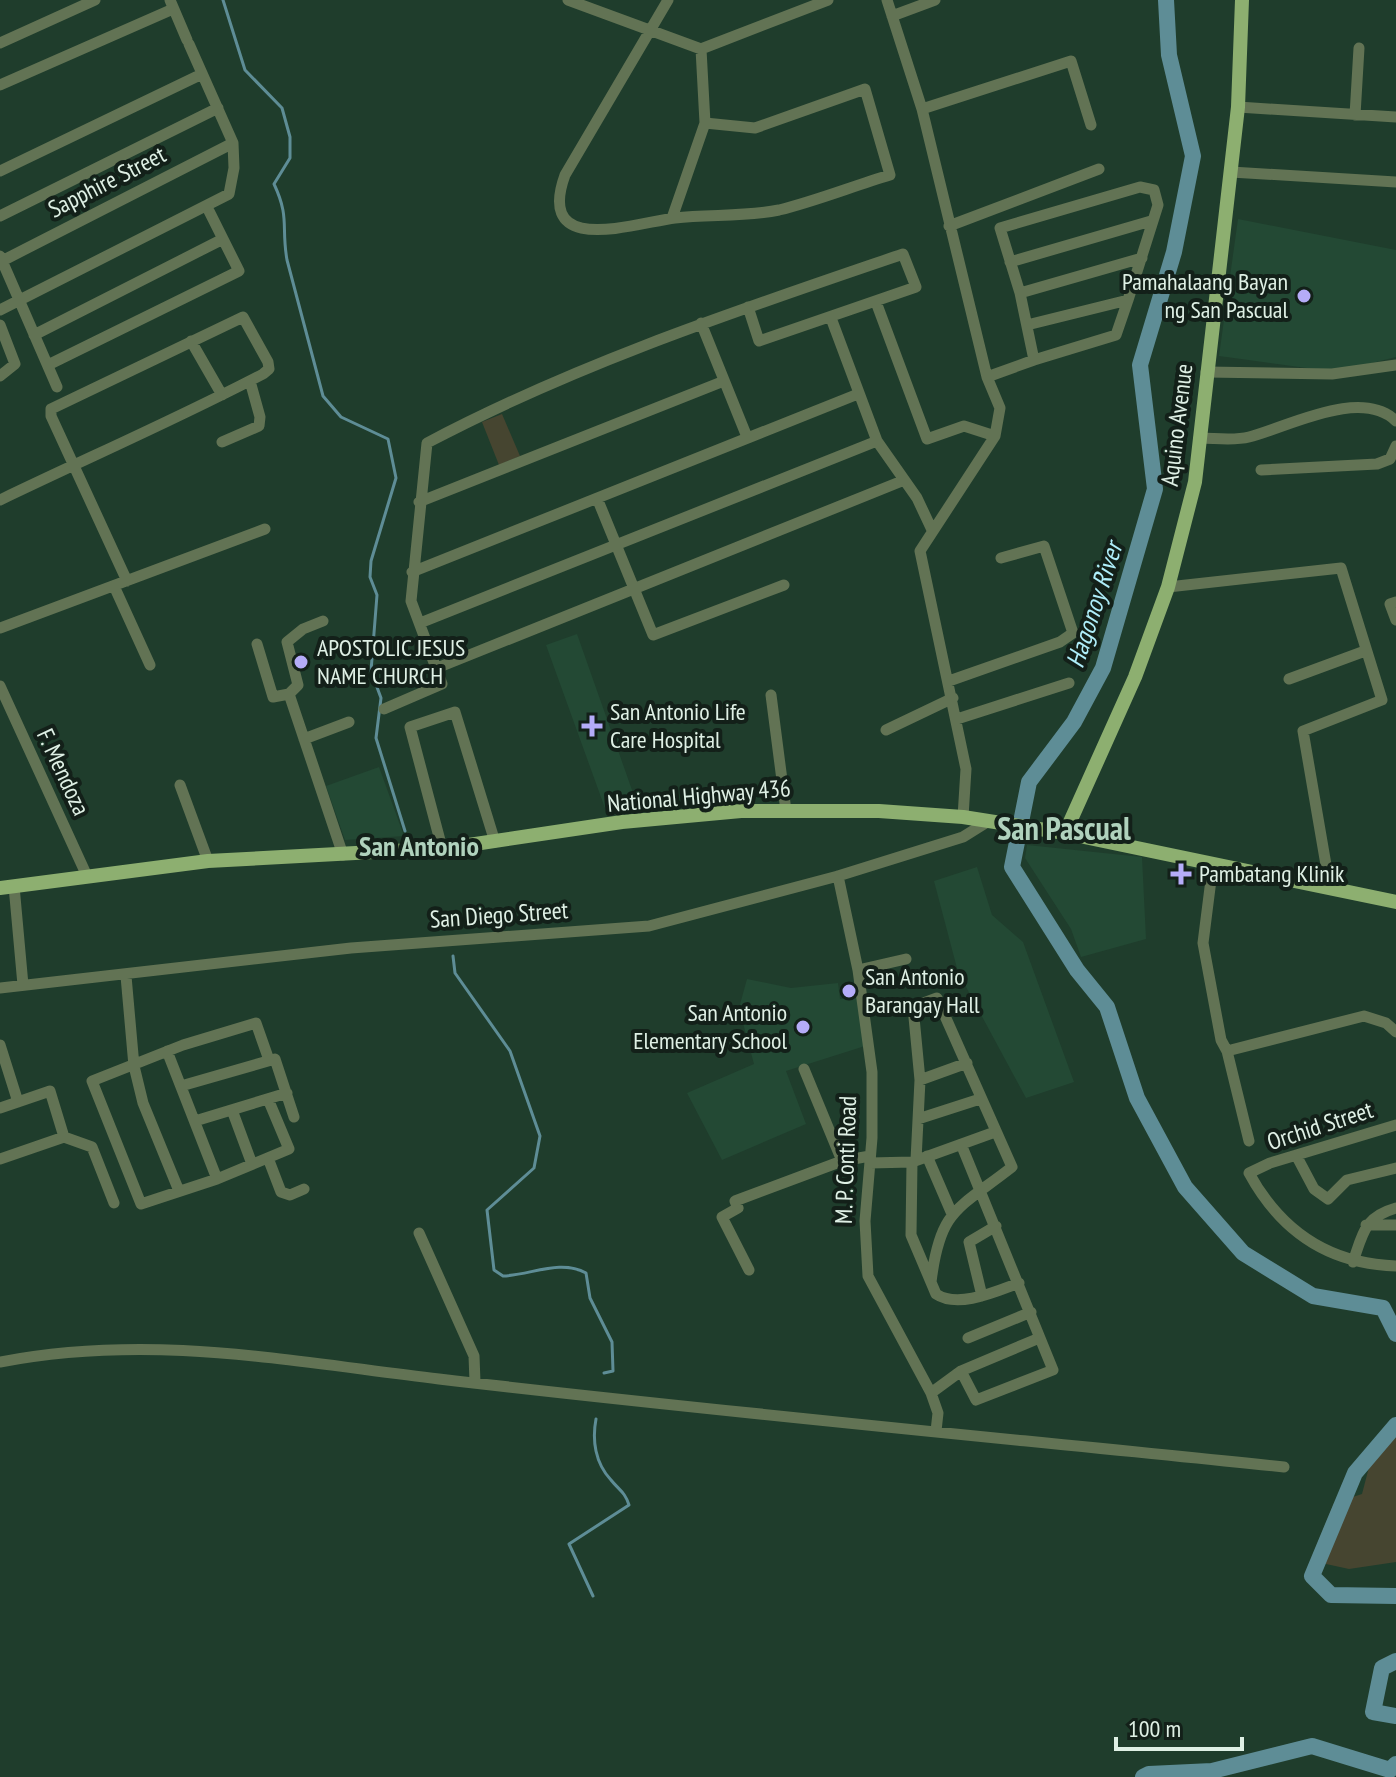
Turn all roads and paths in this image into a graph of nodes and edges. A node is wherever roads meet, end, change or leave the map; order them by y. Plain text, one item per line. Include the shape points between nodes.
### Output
1 (95, 0) edge
2 (568, 0) edge
3 (668, 0) edge
4 (827, 0) edge
5 (887, 0) edge
6 (935, 0) edge
7 (1242, 0) edge
8 (172, 4) edge
9 (892, 16) junction
10 (650, 32) junction
11 (0, 43) edge
12 (1359, 48) dead end
13 (701, 49) junction
14 (202, 74) junction
15 (0, 85) edge
16 (1238, 107) junction
17 (218, 108) junction
18 (922, 109) junction
19 (1355, 115) junction
20 (1396, 117) edge
21 (705, 123) junction
22 (1091, 125) dead end
23 (233, 143) junction
24 (1099, 169) dead end
25 (0, 171) edge
26 (1231, 172) junction
27 (1396, 182) edge
28 (207, 207) junction
29 (998, 209) junction
30 (0, 216) edge
31 (672, 218) junction
32 (1151, 221) junction
33 (949, 226) junction
34 (1000, 228) junction
35 (223, 239) junction
36 (1, 258) edge
37 (1142, 258) junction
38 (1010, 262) junction
39 (1020, 293) junction
40 (1128, 300) junction
41 (18, 302) junction
42 (876, 302) junction
43 (748, 307) junction
44 (0, 310) edge
45 (831, 318) junction
46 (701, 323) junction
47 (0, 325) edge
48 (1027, 325) junction
49 (34, 335) junction
50 (191, 341) junction
51 (1034, 360) junction
52 (48, 365) junction
53 (1396, 365) edge
54 (1206, 372) junction
55 (0, 376) edge
56 (987, 377) junction
57 (250, 381) junction
58 (724, 381) junction
59 (57, 387) dead end
60 (858, 394) junction
61 (222, 395) junction
62 (1396, 421) edge
63 (995, 436) junction
64 (747, 437) junction
65 (1199, 438) junction
66 (877, 441) junction
67 (222, 442) dead end
68 (1396, 446) edge
69 (74, 465) junction
70 (1261, 470) dead end
71 (902, 481) junction
72 (597, 498) junction
73 (0, 500) edge
74 (419, 502) junction
75 (265, 529) dead end
76 (932, 530) junction
77 (616, 544) junction
78 (1001, 558) dead end
79 (412, 572) junction
80 (127, 581) junction
81 (784, 585) dead end
82 (114, 586) junction
83 (1168, 587) junction
84 (633, 588) junction
85 (1396, 602) edge
86 (1396, 620) edge
87 (323, 621) dead end
88 (420, 623) junction
89 (0, 628) edge
90 (257, 644) dead end
91 (1365, 651) junction
92 (150, 665) dead end
93 (437, 668) junction
94 (1289, 679) dead end
95 (949, 681) junction
96 (1069, 683) dead end
97 (0, 686) edge
98 (289, 694) junction
99 (771, 695) dead end
100 (953, 698) junction
101 (384, 709) dead end
102 (957, 719) junction
103 (349, 722) dead end
104 (886, 730) dead end
105 (304, 739) junction
106 (180, 785) dead end
107 (786, 811) junction
108 (963, 817) junction
109 (987, 822) junction
110 (1065, 833) junction
111 (495, 842) junction
112 (442, 848) junction
113 (343, 855) junction
114 (208, 861) junction
115 (1213, 864) junction
116 (87, 876) junction
117 (838, 876) junction
118 (7, 887) edge
119 (1330, 888) junction
120 (1396, 902) edge
121 (906, 959) dead end
122 (858, 970) junction
123 (126, 976) junction
124 (23, 985) junction
125 (0, 988) edge
126 (1396, 1032) edge
127 (0, 1045) edge
128 (167, 1051) junction
129 (1227, 1051) junction
130 (269, 1060) junction
131 (967, 1063) junction
132 (134, 1066) junction
133 (804, 1069) dead end
134 (920, 1080) junction
135 (181, 1086) junction
136 (287, 1093) junction
137 (268, 1099) junction
138 (980, 1099) junction
139 (18, 1102) junction
140 (0, 1108) edge
141 (232, 1110) junction
142 (294, 1117) dead end
143 (918, 1119) junction
144 (195, 1121) junction
145 (1396, 1125) edge
146 (995, 1132) junction
147 (64, 1137) junction
148 (1249, 1141) dead end
149 (961, 1144) junction
150 (1296, 1155) junction
151 (268, 1158) junction
152 (0, 1159) edge
153 (870, 1159) junction
154 (918, 1159) junction
155 (842, 1161) junction
156 (252, 1164) junction
157 (1396, 1168) edge
158 (217, 1179) junction
159 (304, 1189) dead end
160 (179, 1191) junction
161 (982, 1191) junction
162 (114, 1203) dead end
163 (1396, 1208) edge
164 (952, 1214) junction
165 (1366, 1225) junction
166 (1396, 1225) edge
167 (996, 1226) junction
168 (419, 1233) dead end
169 (1353, 1262) junction
170 (1396, 1266) edge
171 (749, 1270) dead end
172 (931, 1282) junction
173 (1019, 1283) junction
174 (982, 1296) junction
175 (1031, 1312) junction
176 (968, 1338) dead end
177 (1037, 1339) junction
178 (0, 1362) edge
179 (961, 1371) junction
180 (475, 1382) junction
181 (931, 1393) junction
182 (936, 1431) junction
183 (1284, 1467) dead end

1 - 11 street
2 - 10 street
3 - 10 street
4 - 13 street
5 - 9 street
6 - 9 street
7 - 16 main road, Aquino Avenue
8 - 14 street
8 - 15 street
9 - 18 street
10 - 13 street
10 - 31 street via 565,175 559,208 567,220 599,232
12 - 19 street
13 - 21 street
14 - 17 street
14 - 25 street
16 - 19 street
16 - 26 main road, Aquino Avenue
17 - 23 street
17 - 30 street
18 - 22 street via 1071,61
18 - 33 street
19 - 20 street
21 - 31 street
21 - 31 street via 755,128 865,89 890,175 777,210
23 - 28 street via 229,194
23 - 36 street, Sapphire Street
24 - 29 street
26 - 27 street
26 - 54 main road, Aquino Avenue
28 - 35 street
28 - 41 street
29 - 33 street
29 - 34 street
32 - 34 street via 1158,205 1154,190 1140,187
32 - 37 street
32 - 38 street
33 - 56 street
34 - 38 street
35 - 49 street
35 - 52 street via 239,271
36 - 41 street
37 - 39 street
37 - 40 street
38 - 39 street
39 - 48 street
40 - 48 street
40 - 51 street via 1116,335
41 - 44 street
41 - 49 street
42 - 43 street via 916,287 903,254
42 - 45 street
42 - 63 street via 927,439 964,426
43 - 45 street via 759,341
43 - 46 street
45 - 60 street
46 - 58 street
46 - 74 street via 489,411 427,443
47 - 55 street via 15,364
48 - 51 street
49 - 52 street
50 - 57 street via 243,317 269,369
50 - 61 street
50 - 69 street via 51,409
51 - 56 street
52 - 59 street
53 - 54 street via 1332,374
54 - 65 main road, Aquino Avenue
56 - 63 street via 1000,408
57 - 61 street
57 - 67 street via 259,426
58 - 64 street
58 - 74 street
60 - 64 street
60 - 66 street
61 - 69 street
62 - 65 street via 1373,408 1312,414 1241,438
63 - 76 street
64 - 72 street
65 - 83 main road, Aquino Avenue via 1195,482
66 - 71 street
66 - 77 street
68 - 70 street via 1390,459 1377,464
69 - 73 street
69 - 80 street
71 - 76 street
71 - 84 street
72 - 77 street
72 - 79 street
74 - 79 street
75 - 80 street
76 - 95 street via 920,551
77 - 84 street
77 - 88 street
78 - 95 street via 1044,546 1073,633
79 - 88 street via 411,601
80 - 82 street
81 - 84 street via 653,635
82 - 89 street
82 - 92 street
83 - 91 street via 1341,568
83 - 110 main road, Aquino Avenue via 1135,677
84 - 93 street
85 - 86 street via 1390,604
87 - 98 street via 287,642 298,685
88 - 93 street
90 - 98 street via 273,697
91 - 94 street
91 - 119 street via 1382,700 1303,731
93 - 101 street via 442,684
95 - 100 street
96 - 102 street
97 - 116 street, F. Mendoza
98 - 105 street
99 - 107 street
100 - 102 street
100 - 104 street
102 - 108 street via 966,769
103 - 105 street
105 - 113 street
106 - 114 street
107 - 108 main road, National Highway 436
107 - 111 main road, National Highway 436 via 622,822
108 - 109 main road, National Highway 436
109 - 110 main road, National Highway 436
109 - 117 street, San Diego Street via 963,837
110 - 115 main road, National Highway 436
111 - 112 main road, National Highway 436
111 - 112 street via 455,712 410,727
112 - 113 main road, National Highway 436
113 - 114 main road, National Highway 436
114 - 116 main road, National Highway 436
115 - 119 main road, National Highway 436
115 - 129 street via 1203,943
116 - 118 main road, National Highway 436
117 - 122 street, M. P. Conti Road
117 - 123 street, San Diego Street via 649,926 351,948
118 - 124 street
119 - 120 main road, National Highway 436
121 - 122 street
122 - 153 street, M. P. Conti Road via 872,1072
123 - 124 street, San Diego Street
123 - 132 street
124 - 125 street, San Diego Street
126 - 129 street via 1364,1016
127 - 139 street
128 - 130 street via 256,1023
128 - 132 street
128 - 135 street
129 - 148 street
130 - 135 street
130 - 136 street via 278,1062
131 - 134 street
131 - 134 street via 937,998 913,1007
131 - 138 street
132 - 160 street via 143,1103
132 - 160 street via 92,1081 141,1204
133 - 155 street
134 - 143 street
135 - 144 street
136 - 137 street
136 - 142 street
137 - 141 street
137 - 151 street via 289,1149
138 - 143 street
138 - 146 street
139 - 140 street
139 - 147 street via 50,1091
141 - 144 street
141 - 156 street
143 - 154 street
144 - 158 street
145 - 150 street, Orchid Street
146 - 149 street
146 - 161 street via 1012,1167
147 - 152 street
147 - 162 street via 92,1147
149 - 154 street
149 - 161 street
150 - 157 street via 1314,1189 1328,1199 1347,1180
150 - 169 street, Orchid Street via 1249,1173 1277,1212 1321,1249
151 - 156 street
151 - 159 street via 281,1192 290,1195
153 - 154 street
153 - 155 street
153 - 181 street, M. P. Conti Road via 868,1276
154 - 164 street
154 - 172 street via 911,1235
155 - 171 street via 735,1201 738,1208 722,1217
156 - 158 street
158 - 160 street
161 - 164 street
161 - 167 street
163 - 165 street via 1377,1213
164 - 172 street via 936,1241
165 - 166 street
165 - 169 street
167 - 173 street
167 - 174 street via 969,1242
168 - 180 street via 474,1356
169 - 170 street, Orchid Street
172 - 174 street via 942,1298
173 - 174 street
173 - 175 street
175 - 176 street
175 - 177 street
177 - 179 street
177 - 179 street via 1053,1370 976,1400
178 - 180 street via 52,1352 200,1349
179 - 181 street
180 - 182 street
181 - 182 street, M. P. Conti Road via 938,1413
182 - 183 street

